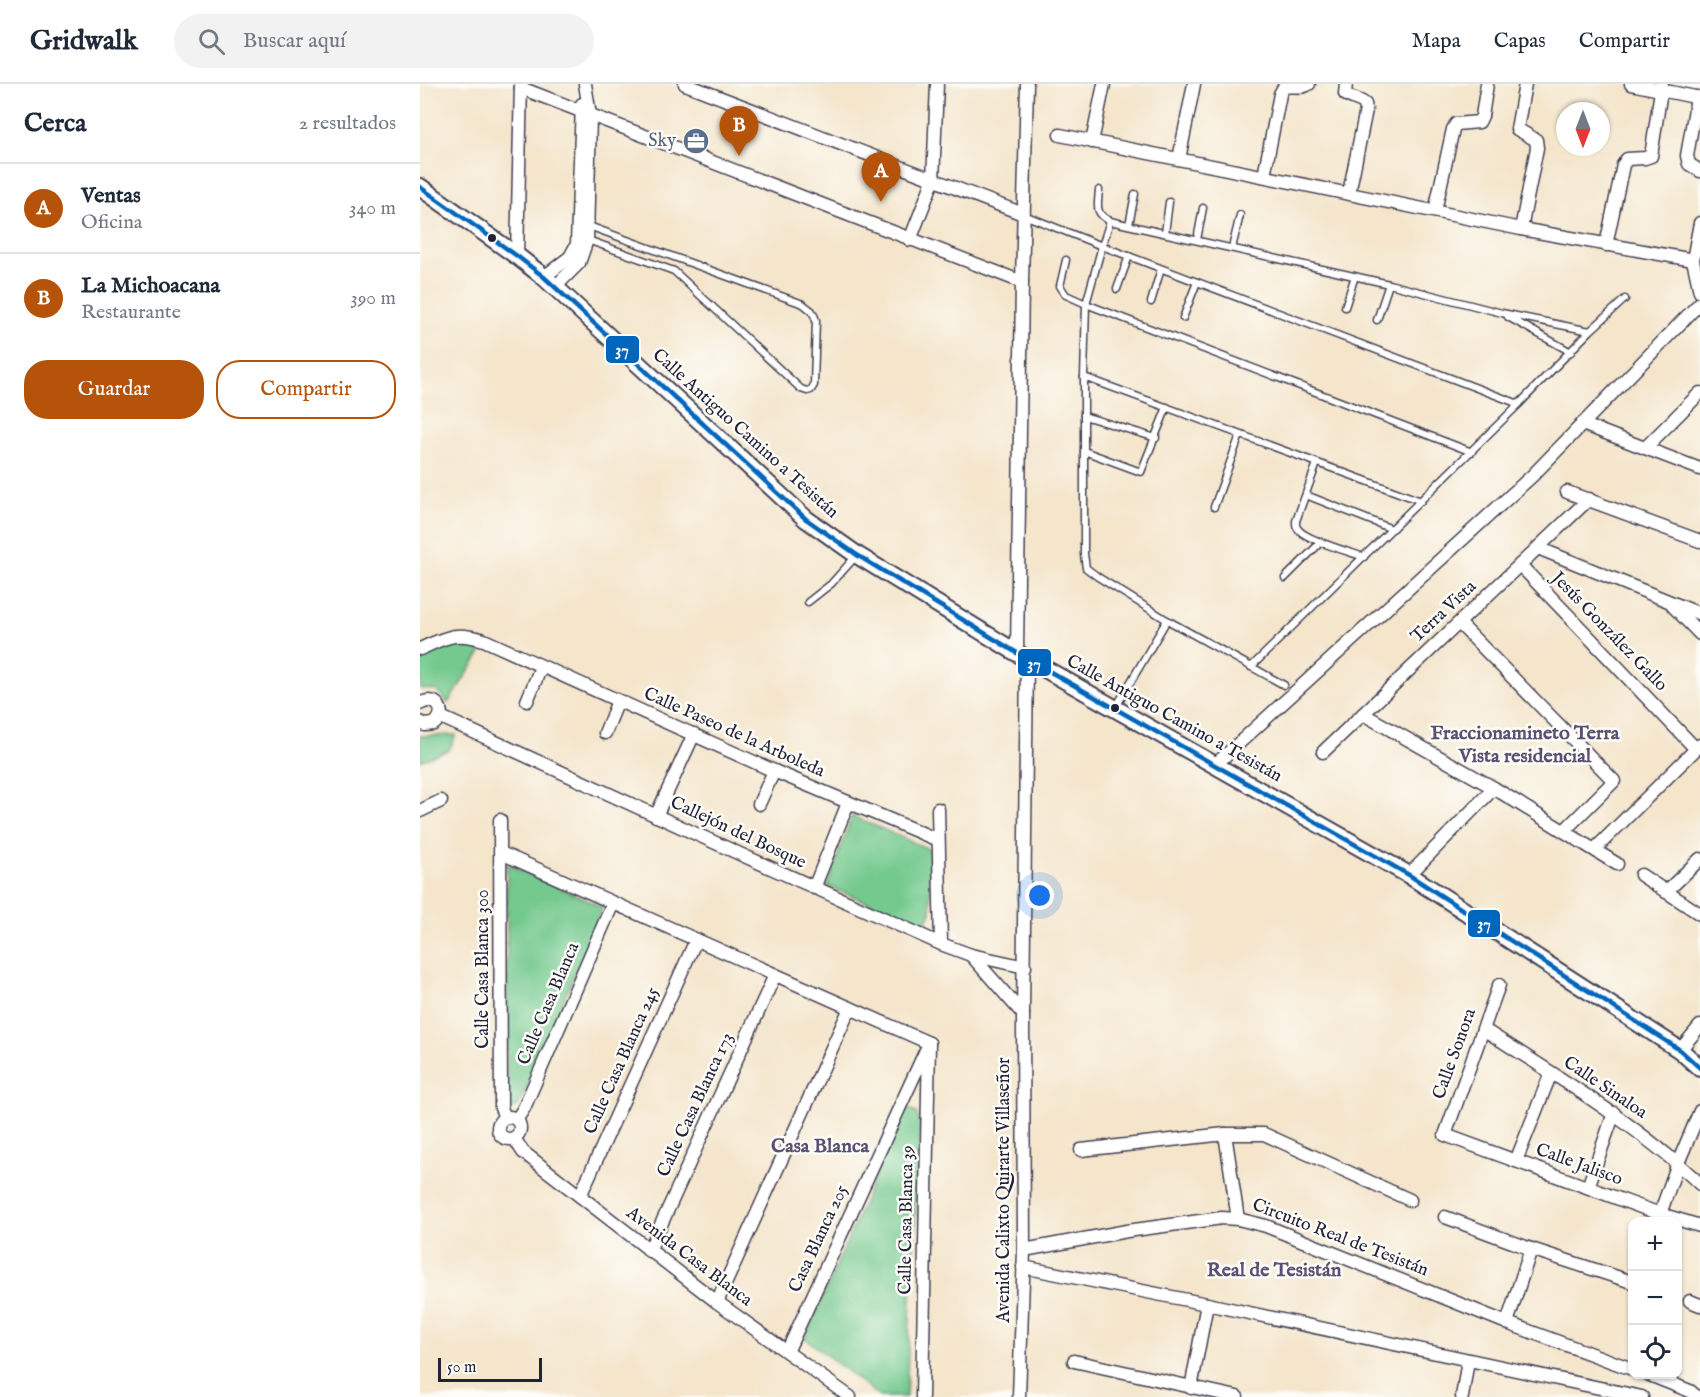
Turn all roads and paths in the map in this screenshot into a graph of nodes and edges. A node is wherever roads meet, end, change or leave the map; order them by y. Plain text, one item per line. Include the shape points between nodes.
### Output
1 (685, 84) edge
2 (937, 84) edge
3 (1026, 84) edge
4 (1104, 84) edge
5 (1194, 84) edge
6 (1309, 84) edge
7 (1346, 84) edge
8 (1487, 84) edge
9 (1525, 84) edge
10 (1631, 84) edge
11 (520, 86) edge
12 (585, 86) edge
13 (1662, 87) edge
14 (1698, 98) edge
15 (585, 113) junction
16 (1060, 135) dead end
17 (1092, 142) junction
18 (1179, 159) junction
19 (1700, 171) edge
20 (1264, 176) junction
21 (933, 181) junction
22 (420, 187) edge
23 (1100, 190) dead end
24 (1349, 193) junction
25 (1135, 194) dead end
26 (1169, 202) dead end
27 (1203, 208) dead end
28 (1435, 210) junction
29 (1023, 214) junction
30 (1240, 215) dead end
31 (1110, 221) junction
32 (1700, 223) edge
33 (584, 225) junction
34 (1129, 225) junction
35 (1521, 229) junction
36 (1165, 233) junction
37 (583, 238) junction
38 (910, 240) junction
39 (1197, 240) junction
40 (1606, 245) junction
41 (1102, 246) junction
42 (1232, 248) junction
43 (518, 255) junction
44 (1129, 256) junction
45 (678, 258) junction
46 (1066, 260) dead end
47 (1693, 260) junction
48 (1161, 269) junction
49 (674, 271) junction
50 (1355, 276) junction
51 (550, 282) junction
52 (1022, 282) junction
53 (1197, 282) junction
54 (1389, 284) junction
55 (1117, 289) dead end
56 (1700, 292) edge
57 (1625, 299) dead end
58 (1151, 302) dead end
59 (1700, 303) edge
60 (1086, 304) junction
61 (1345, 307) dead end
62 (1502, 313) junction
63 (1183, 318) dead end
64 (1377, 320) dead end
65 (1590, 331) junction
66 (1571, 352) junction
67 (1084, 377) junction
68 (1699, 397) edge
69 (1520, 405) junction
70 (1167, 407) junction
71 (1084, 416) junction
72 (1582, 424) junction
73 (1240, 435) junction
74 (1156, 438) junction
75 (1645, 448) junction
76 (1084, 451) junction
77 (1472, 452) junction
78 (1317, 463) junction
79 (1700, 469) edge
80 (1567, 492) dead end
81 (1306, 495) junction
82 (1589, 500) junction
83 (1421, 501) junction
84 (1215, 507) dead end
85 (1392, 529) junction
86 (1700, 541) edge
87 (1321, 542) junction
88 (1538, 548) junction
89 (857, 555) junction
90 (1364, 557) junction
91 (1520, 565) junction
92 (1285, 578) dead end
93 (808, 602) dead end
94 (1670, 603) junction
95 (1700, 614) edge
96 (1167, 620) junction
97 (1460, 622) junction
98 (1700, 634) edge
99 (420, 650) edge
100 (1022, 656) junction
101 (541, 667) junction
102 (1251, 667) junction
103 (1284, 685) dead end
104 (527, 701) dead end
105 (618, 702) junction
106 (420, 704) edge
107 (1116, 708) junction
108 (1363, 714) junction
109 (441, 717) junction
110 (420, 722) edge
111 (605, 733) dead end
112 (694, 734) junction
113 (1698, 747) edge
114 (1323, 752) dead end
115 (1216, 764) junction
116 (774, 771) junction
117 (1494, 788) junction
118 (441, 801) dead end
119 (848, 803) junction
120 (759, 804) dead end
121 (938, 809) dead end
122 (420, 811) edge
123 (656, 816) junction
124 (500, 820) dead end
125 (1564, 831) junction
126 (938, 840) junction
127 (1595, 849) junction
128 (501, 853) junction
129 (1700, 859) edge
130 (1617, 864) dead end
131 (1409, 874) junction
132 (1641, 875) dead end
133 (814, 888) junction
134 (1666, 892) junction
135 (613, 903) junction
136 (1700, 914) edge
137 (696, 940) junction
138 (941, 944) junction
139 (971, 955) junction
140 (1025, 967) junction
141 (775, 975) junction
142 (1498, 985) dead end
143 (850, 1008) junction
144 (1023, 1014) junction
145 (1700, 1026) edge
146 (1483, 1029) junction
147 (929, 1043) junction
148 (1680, 1050) junction
149 (1700, 1068) edge
150 (1551, 1073) junction
151 (1700, 1111) edge
152 (1614, 1113) junction
153 (511, 1118) junction
154 (1226, 1134) junction
155 (1445, 1135) joint
156 (514, 1138) junction
157 (1081, 1150) dead end
158 (1516, 1161) junction
159 (1677, 1163) junction
160 (1700, 1184) edge
161 (1588, 1187) junction
162 (580, 1196) junction
163 (1410, 1200) dead end
164 (1660, 1214) junction
165 (1445, 1217) dead end
166 (1238, 1219) junction
167 (1700, 1226) edge
168 (1531, 1249) junction
169 (1024, 1250) junction
170 (649, 1251) junction
171 (1023, 1267) junction
172 (1628, 1281) edge
173 (717, 1302) junction
174 (1207, 1304) junction
175 (1507, 1323) junction
176 (787, 1352) junction
177 (1468, 1360) junction
178 (1074, 1361) dead end
179 (1628, 1368) edge
180 (1660, 1379) edge
181 (1191, 1388) junction
182 (850, 1397) edge
183 (922, 1397) edge
184 (1019, 1397) edge
185 (1237, 1397) edge
186 (1462, 1397) edge
187 (1642, 1397) edge
188 (1697, 1397) edge

1 - 21 street
2 - 21 street
3 - 29 street, Avenida Calixto Quirarte Villaseñor
4 - 17 street
5 - 18 street
6 - 20 street via 1284,87 1280,94
7 - 24 street via 1345,94 1359,99 1366,110
8 - 28 street via 1479,122 1462,122 1453,129
9 - 35 street via 1517,129 1536,140 1537,148
10 - 13 street
11 - 15 street
11 - 43 street
12 - 15 street
13 - 14 street
13 - 40 street via 1651,156 1627,159 1623,165
14 - 19 street via 1688,156 1689,164
15 - 33 street
15 - 38 street
16 - 17 street
17 - 18 street
18 - 20 street
20 - 24 street
21 - 29 street
21 - 38 street
22 - 43 street, Calle Antiguo Camino a Tesistán
23 - 31 lane via 1098,211
24 - 28 street
25 - 34 lane
26 - 36 lane
27 - 39 lane
28 - 35 street
29 - 41 lane
29 - 52 street, Avenida Calixto Quirarte Villaseñor
30 - 42 lane
31 - 34 lane
31 - 41 lane
32 - 47 street
33 - 37 street
33 - 45 lane
34 - 36 lane
35 - 40 street
36 - 39 lane
37 - 49 lane
37 - 51 street via 579,263
38 - 52 street
39 - 42 lane
40 - 47 street
41 - 44 lane
41 - 60 lane
42 - 50 lane
43 - 51 street, Calle Antiguo Camino a Tesistán
44 - 48 lane
44 - 55 lane
45 - 49 lane
45 - 49 lane via 803,304 812,311 816,320 812,390 801,389
46 - 60 lane via 1060,286 1066,295
47 - 56 street
48 - 53 lane
48 - 58 lane
50 - 54 lane
50 - 61 lane
51 - 89 street, Calle Antiguo Camino a Tesistán via 806,519
52 - 100 street, Avenida Calixto Quirarte Villaseñor
53 - 63 lane
53 - 69 lane
54 - 62 lane
54 - 64 lane
57 - 65 lane
59 - 72 street
60 - 67 lane
60 - 77 lane
62 - 65 lane
62 - 66 lane
65 - 66 lane
66 - 69 lane
67 - 70 lane
67 - 71 lane
68 - 75 street
69 - 77 lane
70 - 73 lane
70 - 74 lane
71 - 74 lane
71 - 76 lane
72 - 75 street
72 - 115 street via 1532,476
73 - 78 lane
73 - 84 lane
74 - 76 lane via 1141,472
75 - 79 street
76 - 96 lane via 1086,568
77 - 83 lane
78 - 81 lane
78 - 83 lane
80 - 82 street
81 - 85 lane
81 - 87 lane via 1296,527
82 - 86 street
82 - 88 street, Terra Vista
83 - 85 lane
85 - 90 lane
87 - 90 lane
87 - 92 lane
88 - 91 street, Terra Vista
88 - 94 street
89 - 93 lane
89 - 100 street, Calle Antiguo Camino a Tesistán
90 - 102 lane
91 - 97 street, Terra Vista
91 - 113 street, Jesús González Gallo
94 - 95 street
94 - 98 street
96 - 102 lane
96 - 107 lane
97 - 108 street, Terra Vista
97 - 125 street via 1614,781
99 - 101 street, Calle Paseo de la Arboleda via 450,636 467,635
100 - 107 street, Calle Antiguo Camino a Tesistán
100 - 140 street, Avenida Calixto Quirarte Villaseñor
101 - 104 street
101 - 105 street, Calle Paseo de la Arboleda
102 - 103 lane
105 - 111 street
105 - 112 street, Calle Paseo de la Arboleda
106 - 109 street, Callejón del Bosque via 428,700 437,703
107 - 115 street, Calle Antiguo Camino a Tesistán
108 - 114 street, Terra Vista
108 - 117 street
109 - 110 street via 430,726
109 - 123 street, Callejón del Bosque
112 - 116 street, Calle Paseo de la Arboleda
112 - 123 street
113 - 127 street
115 - 131 street, Calle Antiguo Camino a Tesistán
116 - 119 street, Calle Paseo de la Arboleda
116 - 120 street
117 - 125 street
117 - 131 street
118 - 122 street
119 - 126 street, Calle Paseo de la Arboleda
119 - 133 street
121 - 126 street
123 - 133 street, Callejón del Bosque
124 - 128 street, Calle Casa Blanca 300
125 - 127 street
126 - 138 street
127 - 130 street
128 - 135 street
128 - 153 street, Calle Casa Blanca 300 via 501,1108
129 - 134 street
131 - 148 street, Calle Antiguo Camino a Tesistán
132 - 134 street
133 - 138 street, Callejón del Bosque
134 - 136 street
135 - 137 street
135 - 153 street, Calle Casa Blanca via 524,1108
137 - 141 street
137 - 162 street, Calle Casa Blanca 245
138 - 139 street, Callejón del Bosque
139 - 140 street, Callejón del Bosque
139 - 144 street
140 - 144 street, Avenida Calixto Quirarte Villaseñor
141 - 143 street
141 - 170 street, Calle Casa Blanca 173
142 - 146 street, Calle Sonora
143 - 147 street
143 - 173 street
144 - 169 street, Avenida Calixto Quirarte Villaseñor
145 - 148 street
146 - 150 street, Calle Sinaloa
146 - 155 street, Calle Sonora
147 - 176 street, Casa Blanca 205
147 - 183 street, Calle Casa Blanca 39
148 - 149 street, Calle Antiguo Camino a Tesistán
150 - 152 street, Calle Sinaloa
150 - 158 street
151 - 159 street
152 - 159 street, Calle Sinaloa
152 - 161 street
153 - 156 street via 521,1127
153 - 156 street via 499,1124 499,1132 505,1138
154 - 157 street
154 - 163 street via 1264,1134
154 - 166 street
155 - 158 street, Calle Jalisco
156 - 162 street, Avenida Casa Blanca via 523,1152
158 - 161 street, Calle Jalisco
159 - 160 street, Calle Sinaloa
159 - 164 street
161 - 164 street, Calle Jalisco
162 - 170 street, Avenida Casa Blanca
164 - 167 street, Calle Jalisco
165 - 168 street
166 - 169 street, Circuito Real de Tesistán via 1127,1231
166 - 175 street, Circuito Real de Tesistán via 1266,1226
168 - 172 street
168 - 175 street
169 - 171 street, Avenida Calixto Quirarte Villaseñor
170 - 173 street, Avenida Casa Blanca
171 - 174 street
171 - 184 street, Avenida Calixto Quirarte Villaseñor
173 - 176 street, Avenida Casa Blanca
174 - 177 street
174 - 181 street
175 - 179 street, Circuito Real de Tesistán
176 - 182 street, Avenida Casa Blanca
177 - 186 street
177 - 187 street
178 - 181 street
180 - 188 street via 1690,1390
181 - 185 street

